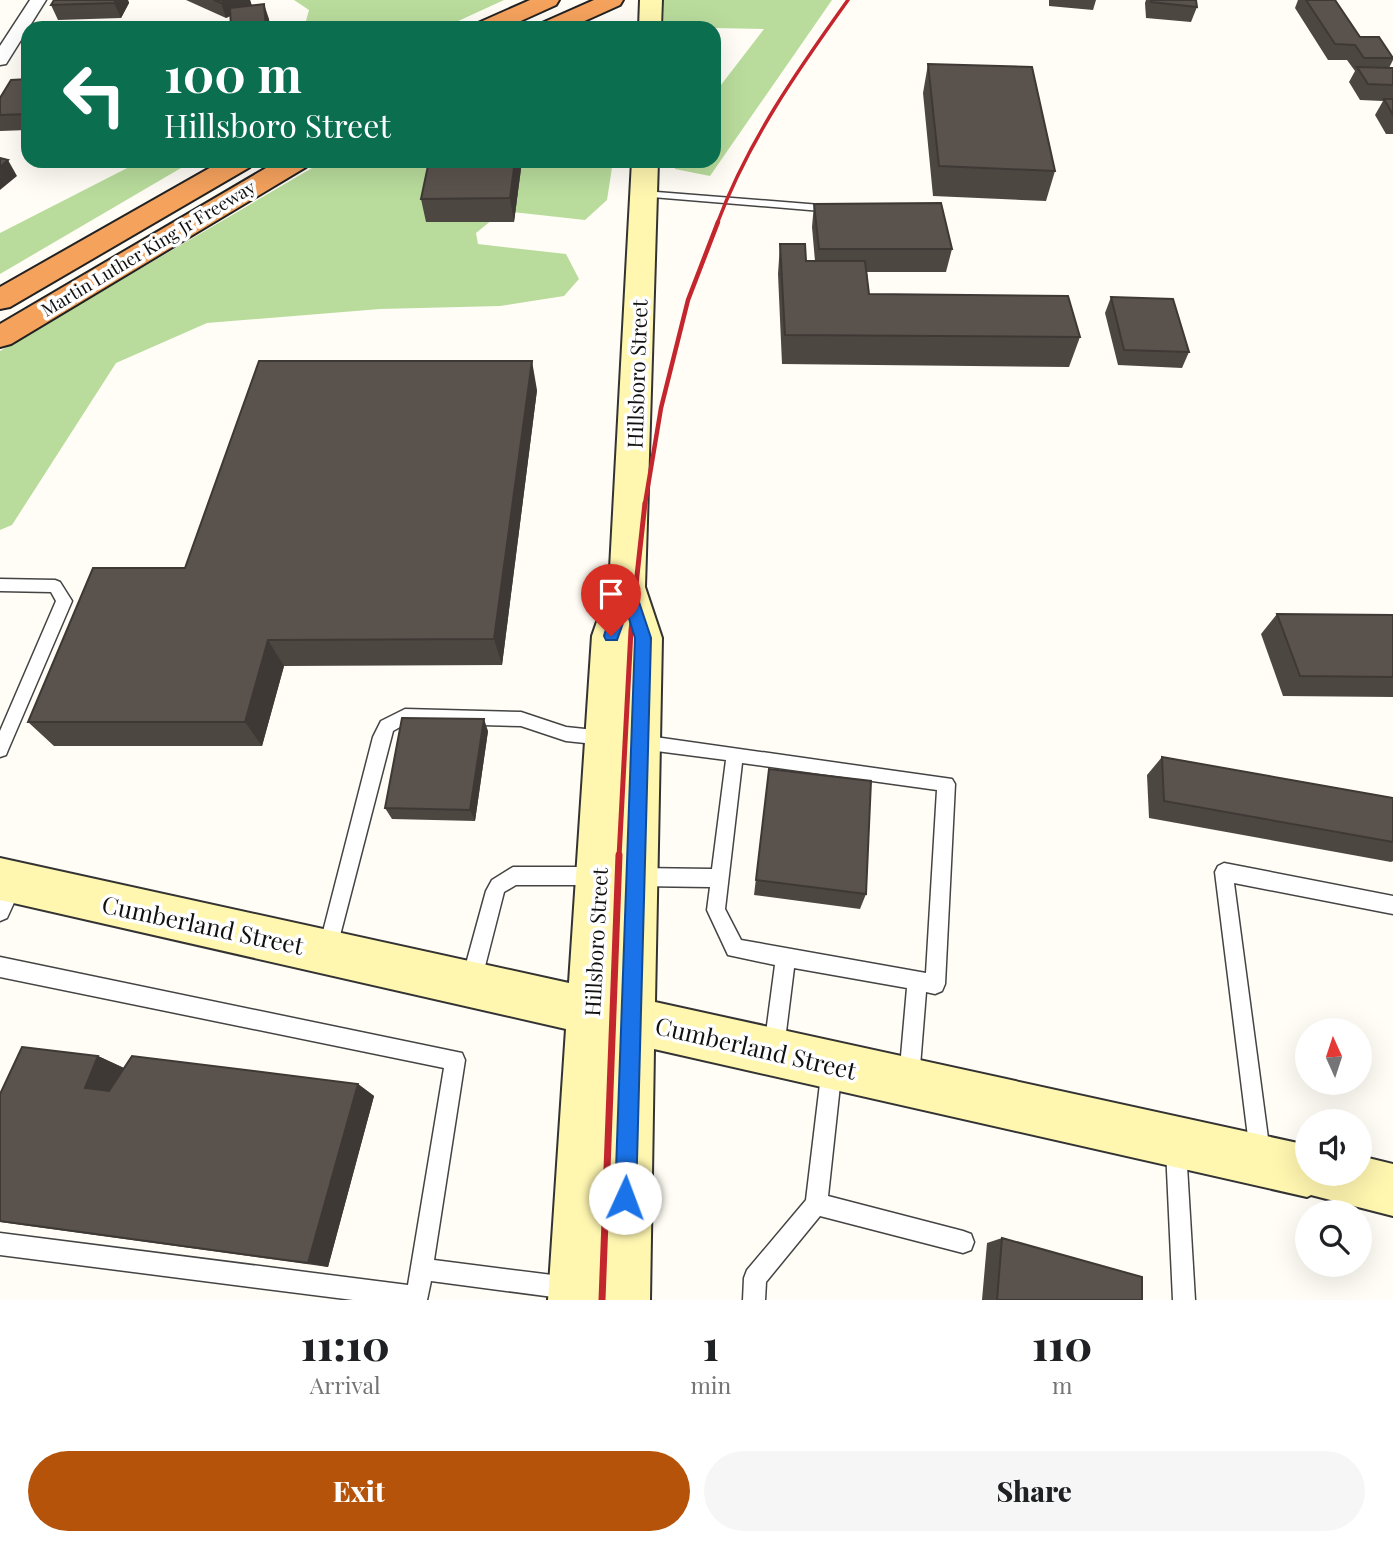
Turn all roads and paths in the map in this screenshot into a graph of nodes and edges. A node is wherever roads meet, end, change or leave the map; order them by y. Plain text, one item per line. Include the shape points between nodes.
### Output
1 (38, 0) edge
2 (548, 0) edge
3 (612, 0) edge
4 (651, 0) edge
5 (25, 21) edge
6 (502, 21) edge
7 (564, 21) edge
8 (650, 21) edge
9 (21, 27) edge
10 (21, 59) edge
11 (0, 60) edge
12 (229, 168) edge
13 (285, 168) edge
14 (645, 168) edge
15 (644, 194) junction
16 (849, 211) edge
17 (0, 300) edge
18 (0, 337) edge
19 (0, 585) edge
20 (622, 740) junction
21 (0, 750) edge
22 (735, 754) junction
23 (617, 876) junction
24 (719, 878) junction
25 (5, 891) edge
26 (1393, 905) edge
27 (327, 951) junction
28 (786, 957) junction
29 (0, 967) edge
30 (917, 980) junction
31 (471, 982) junction
32 (611, 1014) junction
33 (773, 1051) junction
34 (832, 1064) junction
35 (909, 1082) junction
36 (1176, 1141) junction
37 (1261, 1160) junction
38 (1295, 1168) edge
39 (1372, 1185) edge
40 (1393, 1190) edge
41 (816, 1204) junction
42 (963, 1242) dead end
43 (0, 1244) edge
44 (422, 1269) junction
45 (592, 1296) edge
46 (754, 1300) edge
47 (1184, 1300) edge

1 - 5 street
2 - 6 highway
3 - 7 highway
4 - 8 street
9 - 11 street
10 - 11 street
12 - 17 highway, Martin Luther King Jr Freeway
13 - 18 highway, Martin Luther King Jr Freeway
14 - 15 street, Hillsboro Street
15 - 16 lane
15 - 20 street, Hillsboro Street via 627,587 643,638
19 - 21 lane via 55,586 64,601
20 - 22 lane
20 - 23 street, Hillsboro Street
20 - 27 lane via 566,734 521,719 405,716 395,720 381,737
22 - 24 lane
22 - 30 lane via 946,784 935,984
23 - 24 lane
23 - 31 lane via 513,876 498,886
23 - 32 street, Hillsboro Street
24 - 28 lane via 716,910 734,948
25 - 27 street, Cumberland Street
26 - 37 lane via 1224,872
27 - 31 street, Cumberland Street
28 - 30 lane
28 - 33 lane
29 - 44 lane via 455,1060
30 - 35 lane
31 - 32 street, Cumberland Street
32 - 33 street, Cumberland Street
32 - 45 street, Hillsboro Street
33 - 34 street, Cumberland Street
34 - 35 street, Cumberland Street
34 - 41 lane
35 - 36 street, Cumberland Street
36 - 37 street, Cumberland Street
36 - 47 lane
37 - 38 street, Cumberland Street
39 - 40 street
41 - 42 lane
41 - 46 lane via 755,1278
43 - 44 lane via 417,1297
44 - 45 lane

